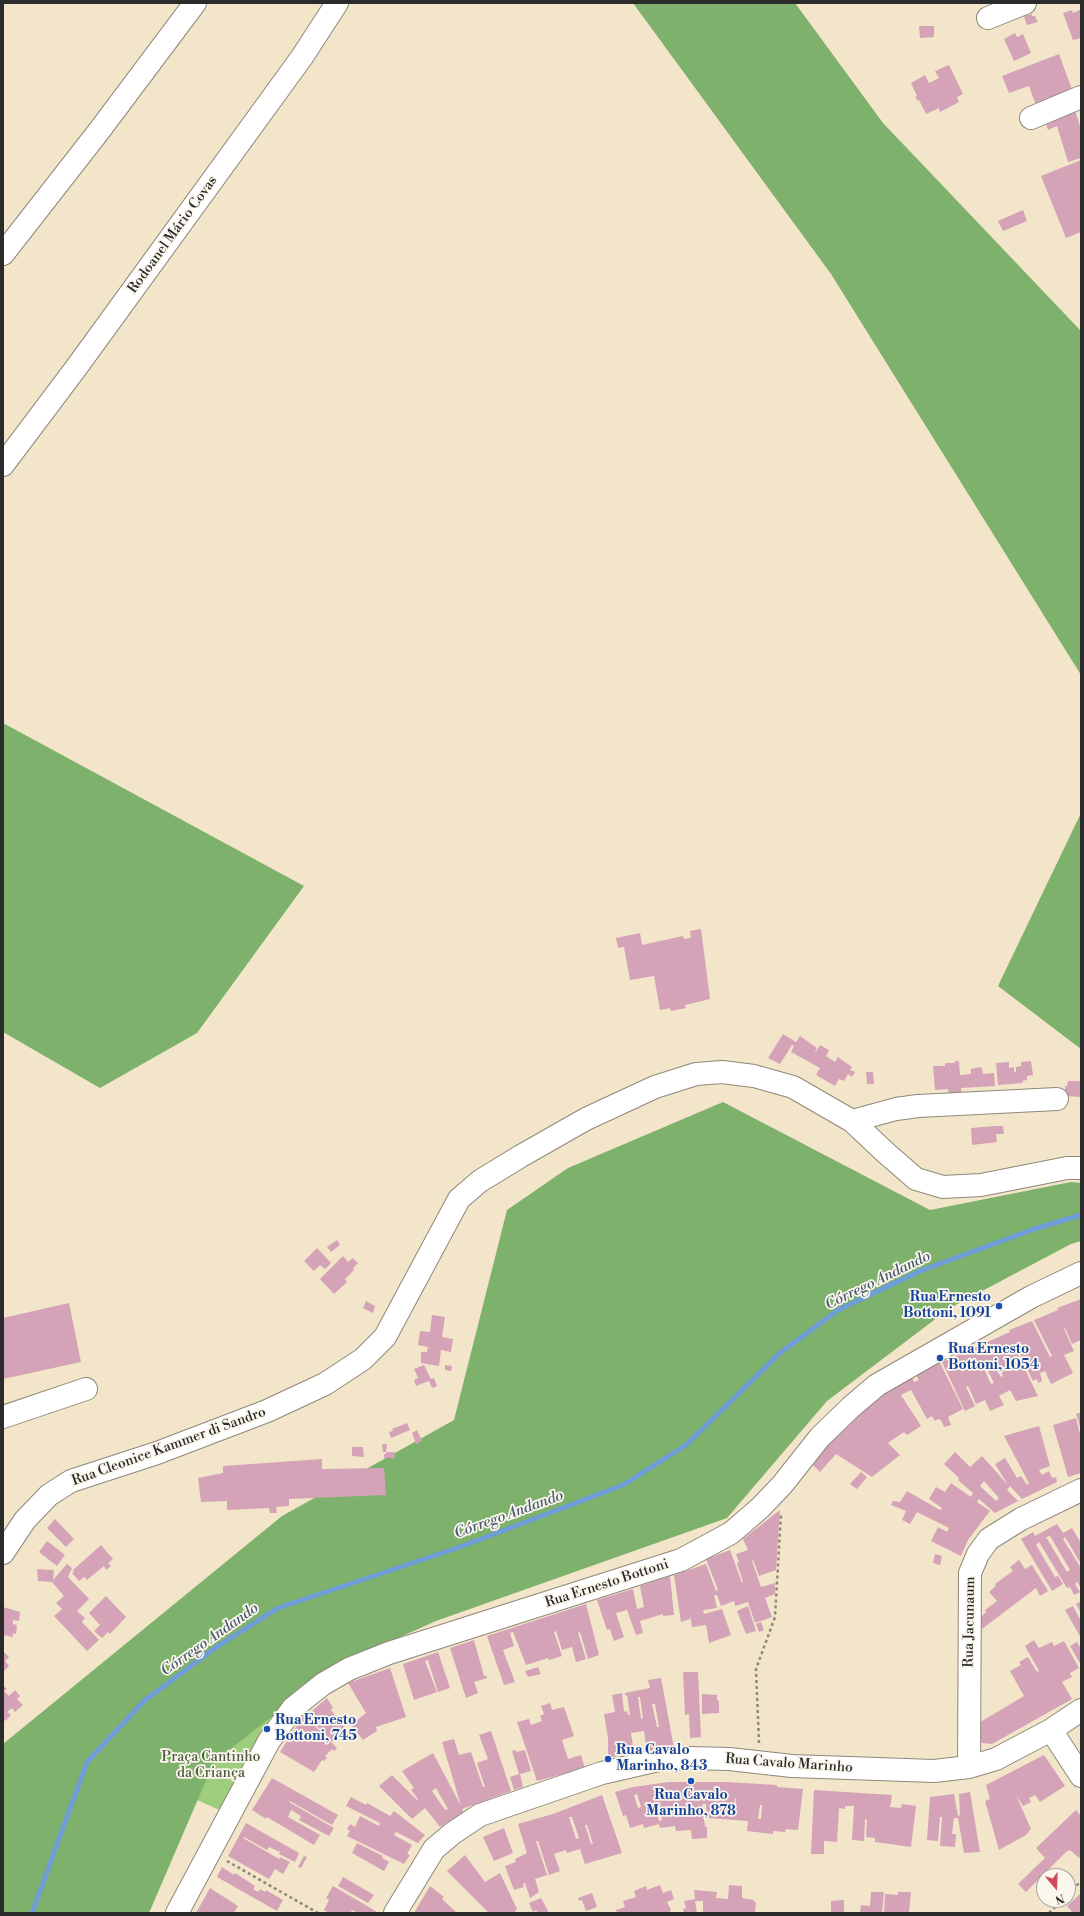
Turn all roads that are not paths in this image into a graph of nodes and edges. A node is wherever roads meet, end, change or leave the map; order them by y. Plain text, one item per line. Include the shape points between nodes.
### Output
1 (195, 3) edge
2 (337, 3) edge
3 (1025, 3) edge
4 (988, 18) dead end
5 (1081, 97) edge
6 (1031, 118) dead end
7 (3, 254) edge
8 (3, 464) edge
9 (1058, 1100) dead end
10 (852, 1121) junction
11 (1081, 1168) edge
12 (1081, 1273) edge
13 (86, 1389) dead end
14 (3, 1417) edge
15 (1081, 1490) edge
16 (3, 1553) edge
17 (1081, 1710) edge
18 (1051, 1730) junction
19 (969, 1767) junction
20 (1081, 1776) edge
21 (177, 1913) edge
22 (395, 1913) edge

1 - 7 main road
2 - 8 main road, Rodoanel Mário Covas via 293,70
3 - 4 main road
5 - 6 main road
9 - 10 main road via 918,1106
10 - 11 main road, Rua Cleonice Kammer di Sandro via 916,1179 943,1187 981,1185 1067,1168
10 - 16 main road, Rua Cleonice Kammer di Sandro via 793,1087 754,1076 722,1072 696,1074 655,1087 586,1119 480,1181 459,1199 385,1337 363,1359 325,1384 268,1411 157,1453 72,1481 49,1496 25,1520
12 - 21 main road, Rua Ernesto Bottoni via 1031,1297 877,1385 820,1437 782,1485 731,1533 681,1560 389,1653 349,1669 323,1684 293,1708 268,1740
13 - 14 main road
15 - 19 main road, Rua Jacunaum via 1021,1519 989,1539 978,1554 970,1572
17 - 18 main road, Rua Cavalo Marinho
18 - 19 main road, Rua Cavalo Marinho via 996,1758
18 - 20 main road
19 - 22 main road, Rua Cavalo Marinho via 934,1771 792,1766 688,1758 638,1764 602,1773 480,1815 453,1833 434,1849

